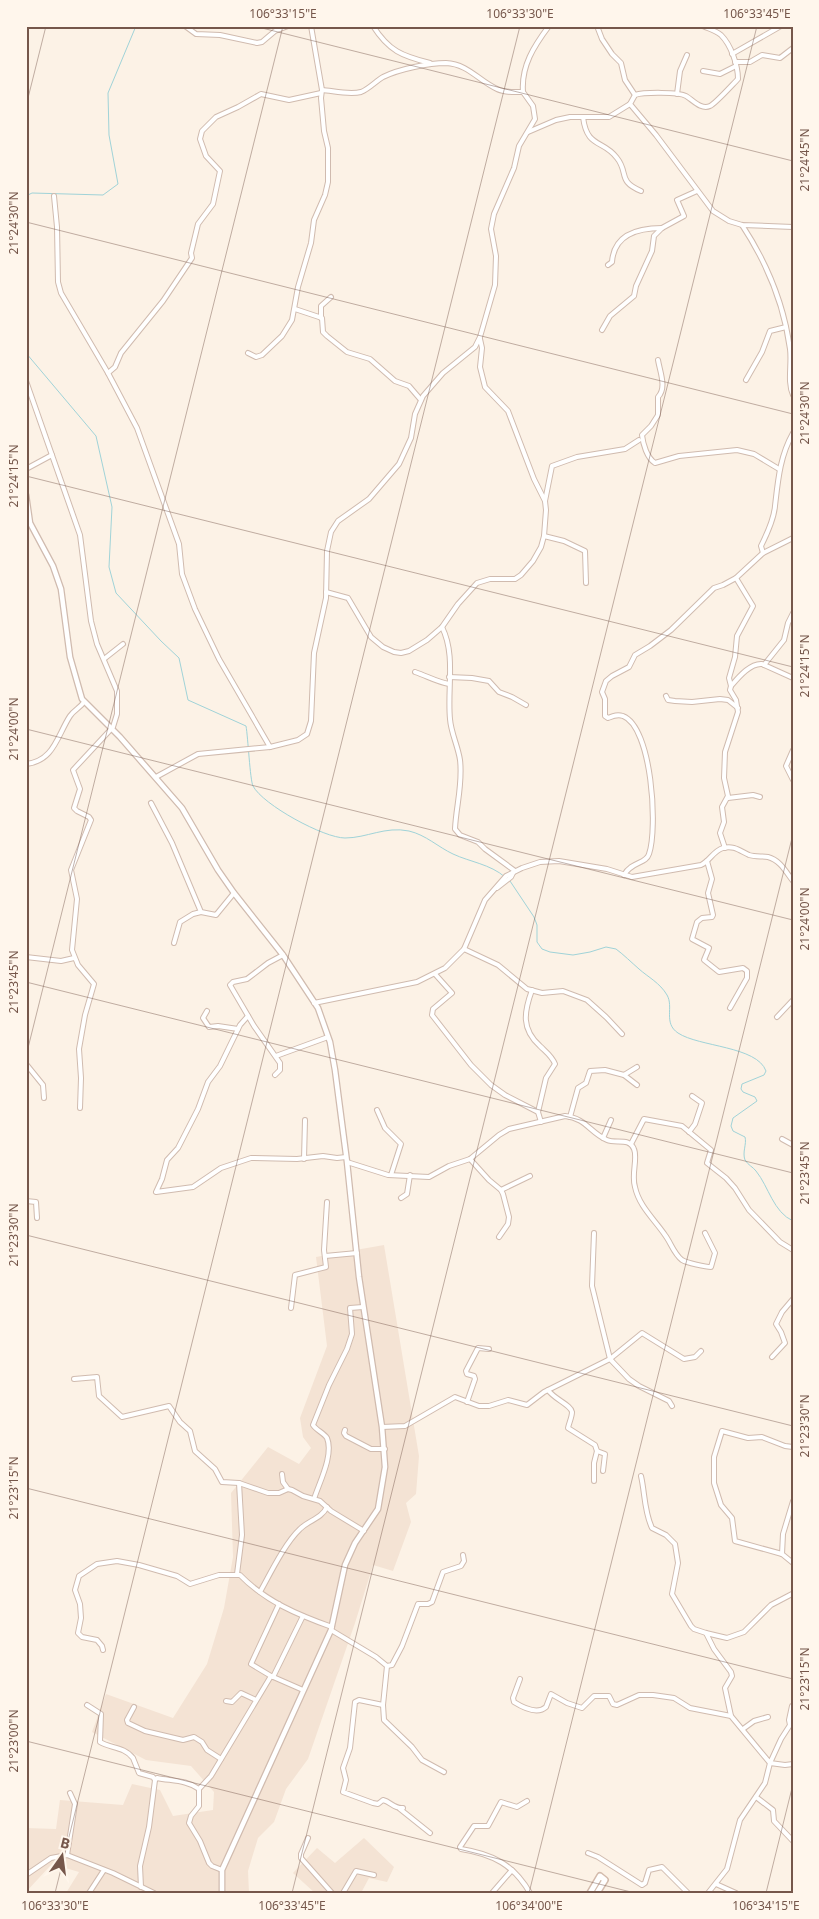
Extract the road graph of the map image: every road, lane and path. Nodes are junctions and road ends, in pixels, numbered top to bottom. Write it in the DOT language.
graph roads {
  1 [pos="185,26"];
  2 [pos="288,26"];
  3 [pos="311,26"];
  4 [pos="373,26"];
  5 [pos="549,26"];
  6 [pos="597,26"];
  7 [pos="703,26"];
  8 [pos="781,26"];
  9 [pos="793,48"];
  10 [pos="732,54"];
  11 [pos="687,55"];
  12 [pos="432,64"];
  13 [pos="736,64"];
  14 [pos="704,71"];
  15 [pos="322,92"];
  16 [pos="523,92"];
  17 [pos="677,94"];
  18 [pos="635,95"];
  19 [pos="630,104"];
  20 [pos="583,117"];
  21 [pos="528,132"];
  22 [pos="642,191"];
  23 [pos="697,191"];
  24 [pos="54,196"];
  25 [pos="742,225"];
  26 [pos="793,227"];
  27 [pos="662,228"];
  28 [pos="608,265"];
  29 [pos="331,297"];
  30 [pos="295,309"];
  31 [pos="321,318"];
  32 [pos="786,327"];
  33 [pos="602,330"];
  34 [pos="480,337"];
  35 [pos="248,353"];
  36 [pos="658,360"];
  37 [pos="108,373"];
  38 [pos="746,380"];
  39 [pos="26,381"];
  40 [pos="793,395"];
  41 [pos="421,400"];
  42 [pos="793,433"];
  43 [pos="639,440"];
  44 [pos="52,455"];
  45 [pos="26,469"];
  46 [pos="779,469"];
  47 [pos="26,495"];
  48 [pos="545,501"];
  49 [pos="544,536"];
  50 [pos="793,538"];
  51 [pos="763,553"];
  52 [pos="736,578"];
  53 [pos="586,583"];
  54 [pos="326,592"];
  55 [pos="793,613"];
  56 [pos="442,627"];
  57 [pos="123,644"];
  58 [pos="104,659"];
  59 [pos="764,665"];
  60 [pos="415,672"];
  61 [pos="449,677"];
  62 [pos="793,678"];
  63 [pos="449,684"];
  64 [pos="731,686"];
  65 [pos="666,696"];
  66 [pos="84,702"];
  67 [pos="526,705"];
  68 [pos="738,708"];
  69 [pos="112,729"];
  70 [pos="270,747"];
  71 [pos="793,750"];
  72 [pos="26,764"];
  73 [pos="156,777"];
  74 [pos="793,780"];
  75 [pos="760,797"];
  76 [pos="728,798"];
  77 [pos="151,803"];
  78 [pos="725,848"];
  79 [pos="708,861"];
  80 [pos="514,872"];
  81 [pos="624,875"];
  82 [pos="793,881"];
  83 [pos="234,893"];
  84 [pos="201,912"];
  85 [pos="174,943"];
  86 [pos="464,950"];
  87 [pos="283,956"];
  88 [pos="26,957"];
  89 [pos="74,958"];
  90 [pos="435,974"];
  91 [pos="532,990"];
  92 [pos="793,1000"];
  93 [pos="314,1003"];
  94 [pos="730,1008"];
  95 [pos="207,1011"];
  96 [pos="248,1016"];
  97 [pos="778,1017"];
  98 [pos="238,1029"];
  99 [pos="622,1034"];
  100 [pos="328,1037"];
  101 [pos="276,1056"];
  102 [pos="26,1064"];
  103 [pos="637,1067"];
  104 [pos="276,1075"];
  105 [pos="624,1076"];
  106 [pos="637,1085"];
  107 [pos="692,1096"];
  108 [pos="44,1098"];
  109 [pos="80,1108"];
  110 [pos="377,1110"];
  111 [pos="538,1112"];
  112 [pos="570,1117"];
  113 [pos="305,1120"];
  114 [pos="611,1120"];
  115 [pos="541,1122"];
  116 [pos="689,1132"];
  117 [pos="603,1138"];
  118 [pos="782,1139"];
  119 [pos="631,1144"];
  120 [pos="793,1145"];
  121 [pos="304,1158"];
  122 [pos="470,1159"];
  123 [pos="346,1160"];
  124 [pos="391,1175"];
  125 [pos="410,1175"];
  126 [pos="530,1176"];
  127 [pos="501,1190"];
  128 [pos="401,1198"];
  129 [pos="26,1201"];
  130 [pos="327,1202"];
  131 [pos="37,1218"];
  132 [pos="705,1232"];
  133 [pos="594,1233"];
  134 [pos="499,1237"];
  135 [pos="793,1250"];
  136 [pos="357,1253"];
  137 [pos="325,1256"];
  138 [pos="793,1299"];
  139 [pos="363,1307"];
  140 [pos="292,1308"];
  141 [pos="489,1349"];
  142 [pos="701,1351"];
  143 [pos="772,1357"];
  144 [pos="610,1359"];
  145 [pos="74,1379"];
  146 [pos="548,1390"];
  147 [pos="467,1402"];
  148 [pos="672,1406"];
  149 [pos="382,1427"];
  150 [pos="345,1430"];
  151 [pos="793,1447"];
  152 [pos="385,1449"];
  153 [pos="597,1451"];
  154 [pos="603,1471"];
  155 [pos="282,1474"];
  156 [pos="642,1476"];
  157 [pos="594,1481"];
  158 [pos="239,1483"];
  159 [pos="288,1489"];
  160 [pos="314,1499"];
  161 [pos="793,1501"];
  162 [pos="327,1507"];
  163 [pos="364,1531"];
  164 [pos="782,1554"];
  165 [pos="463,1555"];
  166 [pos="793,1563"];
  167 [pos="237,1574"];
  168 [pos="260,1592"];
  169 [pos="792,1593"];
  170 [pos="279,1604"];
  171 [pos="302,1616"];
  172 [pos="331,1629"];
  173 [pos="706,1633"];
  174 [pos="103,1650"];
  175 [pos="387,1666"];
  176 [pos="272,1677"];
  177 [pos="520,1679"];
  178 [pos="303,1690"];
  179 [pos="256,1700"];
  180 [pos="226,1702"];
  181 [pos="86,1705"];
  182 [pos="383,1705"];
  183 [pos="134,1706"];
  184 [pos="792,1706"];
  185 [pos="732,1716"];
  186 [pos="768,1717"];
  187 [pos="743,1729"];
  188 [pos="221,1759"];
  189 [pos="770,1764"];
  190 [pos="793,1764"];
  191 [pos="444,1772"];
  192 [pos="154,1780"];
  193 [pos="199,1790"];
  194 [pos="70,1793"];
  195 [pos="756,1797"];
  196 [pos="527,1801"];
  197 [pos="430,1833"];
  198 [pos="308,1838"];
  199 [pos="793,1841"];
  200 [pos="588,1853"];
  201 [pos="67,1855"];
  202 [pos="104,1870"];
  203 [pos="222,1870"];
  204 [pos="512,1870"];
  205 [pos="26,1875"];
  206 [pos="374,1875"];
  207 [pos="716,1884"];
  208 [pos="141,1887"];
  209 [pos="89,1893"];
  210 [pos="154,1893"];
  211 [pos="222,1893"];
  212 [pos="332,1893"];
  213 [pos="343,1893"];
  214 [pos="492,1893"];
  215 [pos="530,1893"];
  216 [pos="590,1893"];
  217 [pos="597,1893"];
  218 [pos="688,1893"];
  219 [pos="708,1893"];
  220 [pos="736,1893"];
  1 -- 2 [label="street"];
  3 -- 15 [label="street"];
  4 -- 12 [label="street"];
  5 -- 16 [label="street"];
  6 -- 18 [label="street"];
  7 -- 10 [label="street"];
  8 -- 10 [label="street"];
  9 -- 13 [label="street"];
  10 -- 13 [label="street"];
  11 -- 17 [label="street"];
  12 -- 15 [label="street"];
  12 -- 16 [label="street"];
  13 -- 14 [label="street"];
  13 -- 17 [label="street"];
  15 -- 30 [label="street"];
  15 -- 37 [label="street"];
  16 -- 21 [label="street"];
  17 -- 18 [label="street"];
  18 -- 19 [label="street"];
  19 -- 20 [label="street"];
  19 -- 23 [label="street"];
  20 -- 21 [label="street"];
  20 -- 22 [label="street"];
  21 -- 34 [label="street"];
  23 -- 25 [label="street"];
  23 -- 27 [label="street"];
  24 -- 37 [label="street"];
  25 -- 26 [label="street"];
  25 -- 32 [label="street"];
  27 -- 28 [label="street"];
  27 -- 33 [label="street"];
  29 -- 31 [label="street"];
  30 -- 31 [label="street"];
  30 -- 35 [label="street"];
  31 -- 41 [label="street"];
  32 -- 38 [label="street"];
  32 -- 40 [label="street"];
  34 -- 41 [label="street"];
  34 -- 48 [label="street"];
  36 -- 46 [label="street"];
  37 -- 70 [label="street"];
  39 -- 44 [label="street"];
  41 -- 54 [label="street"];
  42 -- 46 [label="street"];
  43 -- 48 [label="street"];
  44 -- 45 [label="street"];
  44 -- 58 [label="street"];
  46 -- 51 [label="street"];
  47 -- 66 [label="street"];
  48 -- 49 [label="street"];
  49 -- 53 [label="street"];
  49 -- 56 [label="street"];
  50 -- 51 [label="street"];
  51 -- 52 [label="street"];
  52 -- 64 [label="street"];
  52 -- 81 [label="street"];
  54 -- 56 [label="street"];
  54 -- 70 [label="street"];
  55 -- 59 [label="street"];
  56 -- 61 [label="street"];
  57 -- 58 [label="street"];
  58 -- 69 [label="street"];
  59 -- 62 [label="street"];
  59 -- 64 [label="street"];
  60 -- 63 [label="street"];
  61 -- 63 [label="street"];
  61 -- 67 [label="street"];
  63 -- 80 [label="street"];
  64 -- 68 [label="street"];
  65 -- 68 [label="street"];
  66 -- 69 [label="street"];
  66 -- 72 [label="street"];
  68 -- 76 [label="street"];
  69 -- 73 [label="street"];
  69 -- 89 [label="street"];
  70 -- 73 [label="street"];
  71 -- 74 [label="street"];
  73 -- 83 [label="street"];
  75 -- 76 [label="street"];
  76 -- 78 [label="street"];
  77 -- 84 [label="street"];
  78 -- 79 [label="street"];
  78 -- 82 [label="street"];
  79 -- 81 [label="street"];
  79 -- 94 [label="street"];
  80 -- 81 [label="street"];
  80 -- 86 [label="street"];
  83 -- 84 [label="street"];
  83 -- 87 [label="street"];
  84 -- 85 [label="street"];
  86 -- 90 [label="street"];
  86 -- 91 [label="street"];
  87 -- 93 [label="street"];
  87 -- 96 [label="street"];
  88 -- 89 [label="street"];
  89 -- 109 [label="street"];
  90 -- 93 [label="street"];
  90 -- 111 [label="street"];
  91 -- 99 [label="street"];
  91 -- 111 [label="street"];
  92 -- 97 [label="street"];
  93 -- 100 [label="street"];
  95 -- 98 [label="street"];
  96 -- 98 [label="street"];
  96 -- 101 [label="street"];
  98 -- 121 [label="street"];
  100 -- 101 [label="street"];
  100 -- 123 [label="street"];
  101 -- 104 [label="street"];
  102 -- 108 [label="street"];
  103 -- 105 [label="street"];
  105 -- 106 [label="street"];
  105 -- 112 [label="street"];
  107 -- 116 [label="street"];
  110 -- 124 [label="street"];
  111 -- 115 [label="street"];
  112 -- 115 [label="street"];
  112 -- 117 [label="street"];
  113 -- 121 [label="street"];
  114 -- 117 [label="street"];
  115 -- 122 [label="street"];
  116 -- 119 [label="street"];
  116 -- 135 [label="street"];
  117 -- 119 [label="street"];
  118 -- 120 [label="street"];
  119 -- 132 [label="street"];
  121 -- 123 [label="street"];
  122 -- 125 [label="street"];
  122 -- 127 [label="street"];
  123 -- 124 [label="street"];
  123 -- 136 [label="street"];
  124 -- 125 [label="street"];
  125 -- 128 [label="street"];
  126 -- 127 [label="street"];
  127 -- 134 [label="street"];
  129 -- 131 [label="street"];
  130 -- 137 [label="street"];
  133 -- 144 [label="street"];
  136 -- 137 [label="street"];
  136 -- 139 [label="street"];
  137 -- 140 [label="street"];
  138 -- 143 [label="street"];
  139 -- 149 [label="street"];
  139 -- 160 [label="street"];
  141 -- 147 [label="street"];
  142 -- 144 [label="street"];
  144 -- 146 [label="street"];
  144 -- 148 [label="street"];
  145 -- 158 [label="street"];
  146 -- 147 [label="street"];
  146 -- 153 [label="street"];
  147 -- 149 [label="street"];
  149 -- 152 [label="street"];
  150 -- 152 [label="street"];
  151 -- 164 [label="street"];
  152 -- 163 [label="street"];
  153 -- 154 [label="street"];
  153 -- 157 [label="street"];
  155 -- 159 [label="street"];
  156 -- 173 [label="street"];
  158 -- 159 [label="street"];
  158 -- 167 [label="street"];
  159 -- 160 [label="street"];
  160 -- 162 [label="street"];
  161 -- 164 [label="street"];
  162 -- 163 [label="street"];
  162 -- 168 [label="street"];
  163 -- 172 [label="street"];
  164 -- 166 [label="street"];
  165 -- 175 [label="street"];
  167 -- 168 [label="street"];
  167 -- 174 [label="street"];
  168 -- 170 [label="street"];
  169 -- 173 [label="street"];
  170 -- 171 [label="street"];
  170 -- 176 [label="street"];
  171 -- 172 [label="street"];
  171 -- 176 [label="street"];
  172 -- 175 [label="street"];
  172 -- 178 [label="street"];
  173 -- 185 [label="street"];
  175 -- 182 [label="street"];
  176 -- 178 [label="street"];
  176 -- 179 [label="street"];
  177 -- 185 [label="street"];
  178 -- 203 [label="street"];
  179 -- 180 [label="street"];
  179 -- 188 [label="street"];
  181 -- 192 [label="street"];
  182 -- 191 [label="street"];
  182 -- 197 [label="street"];
  183 -- 188 [label="street"];
  184 -- 189 [label="street"];
  185 -- 187 [label="street"];
  186 -- 187 [label="street"];
  187 -- 189 [label="street"];
  188 -- 193 [label="street"];
  189 -- 190 [label="street"];
  189 -- 195 [label="street"];
  192 -- 193 [label="street"];
  192 -- 208 [label="street"];
  193 -- 203 [label="street"];
  194 -- 201 [label="street"];
  195 -- 199 [label="street"];
  195 -- 207 [label="street"];
  196 -- 204 [label="street"];
  198 -- 212 [label="street"];
  200 -- 218 [label="street"];
  201 -- 202 [label="street"];
  201 -- 205 [label="street"];
  202 -- 208 [label="street"];
  202 -- 209 [label="street"];
  203 -- 211 [label="street"];
  204 -- 214 [label="street"];
  204 -- 215 [label="street"];
  206 -- 213 [label="street"];
  207 -- 219 [label="street"];
  207 -- 220 [label="street"];
  208 -- 210 [label="street"];
  216 -- 217 [label="main road"];
}
